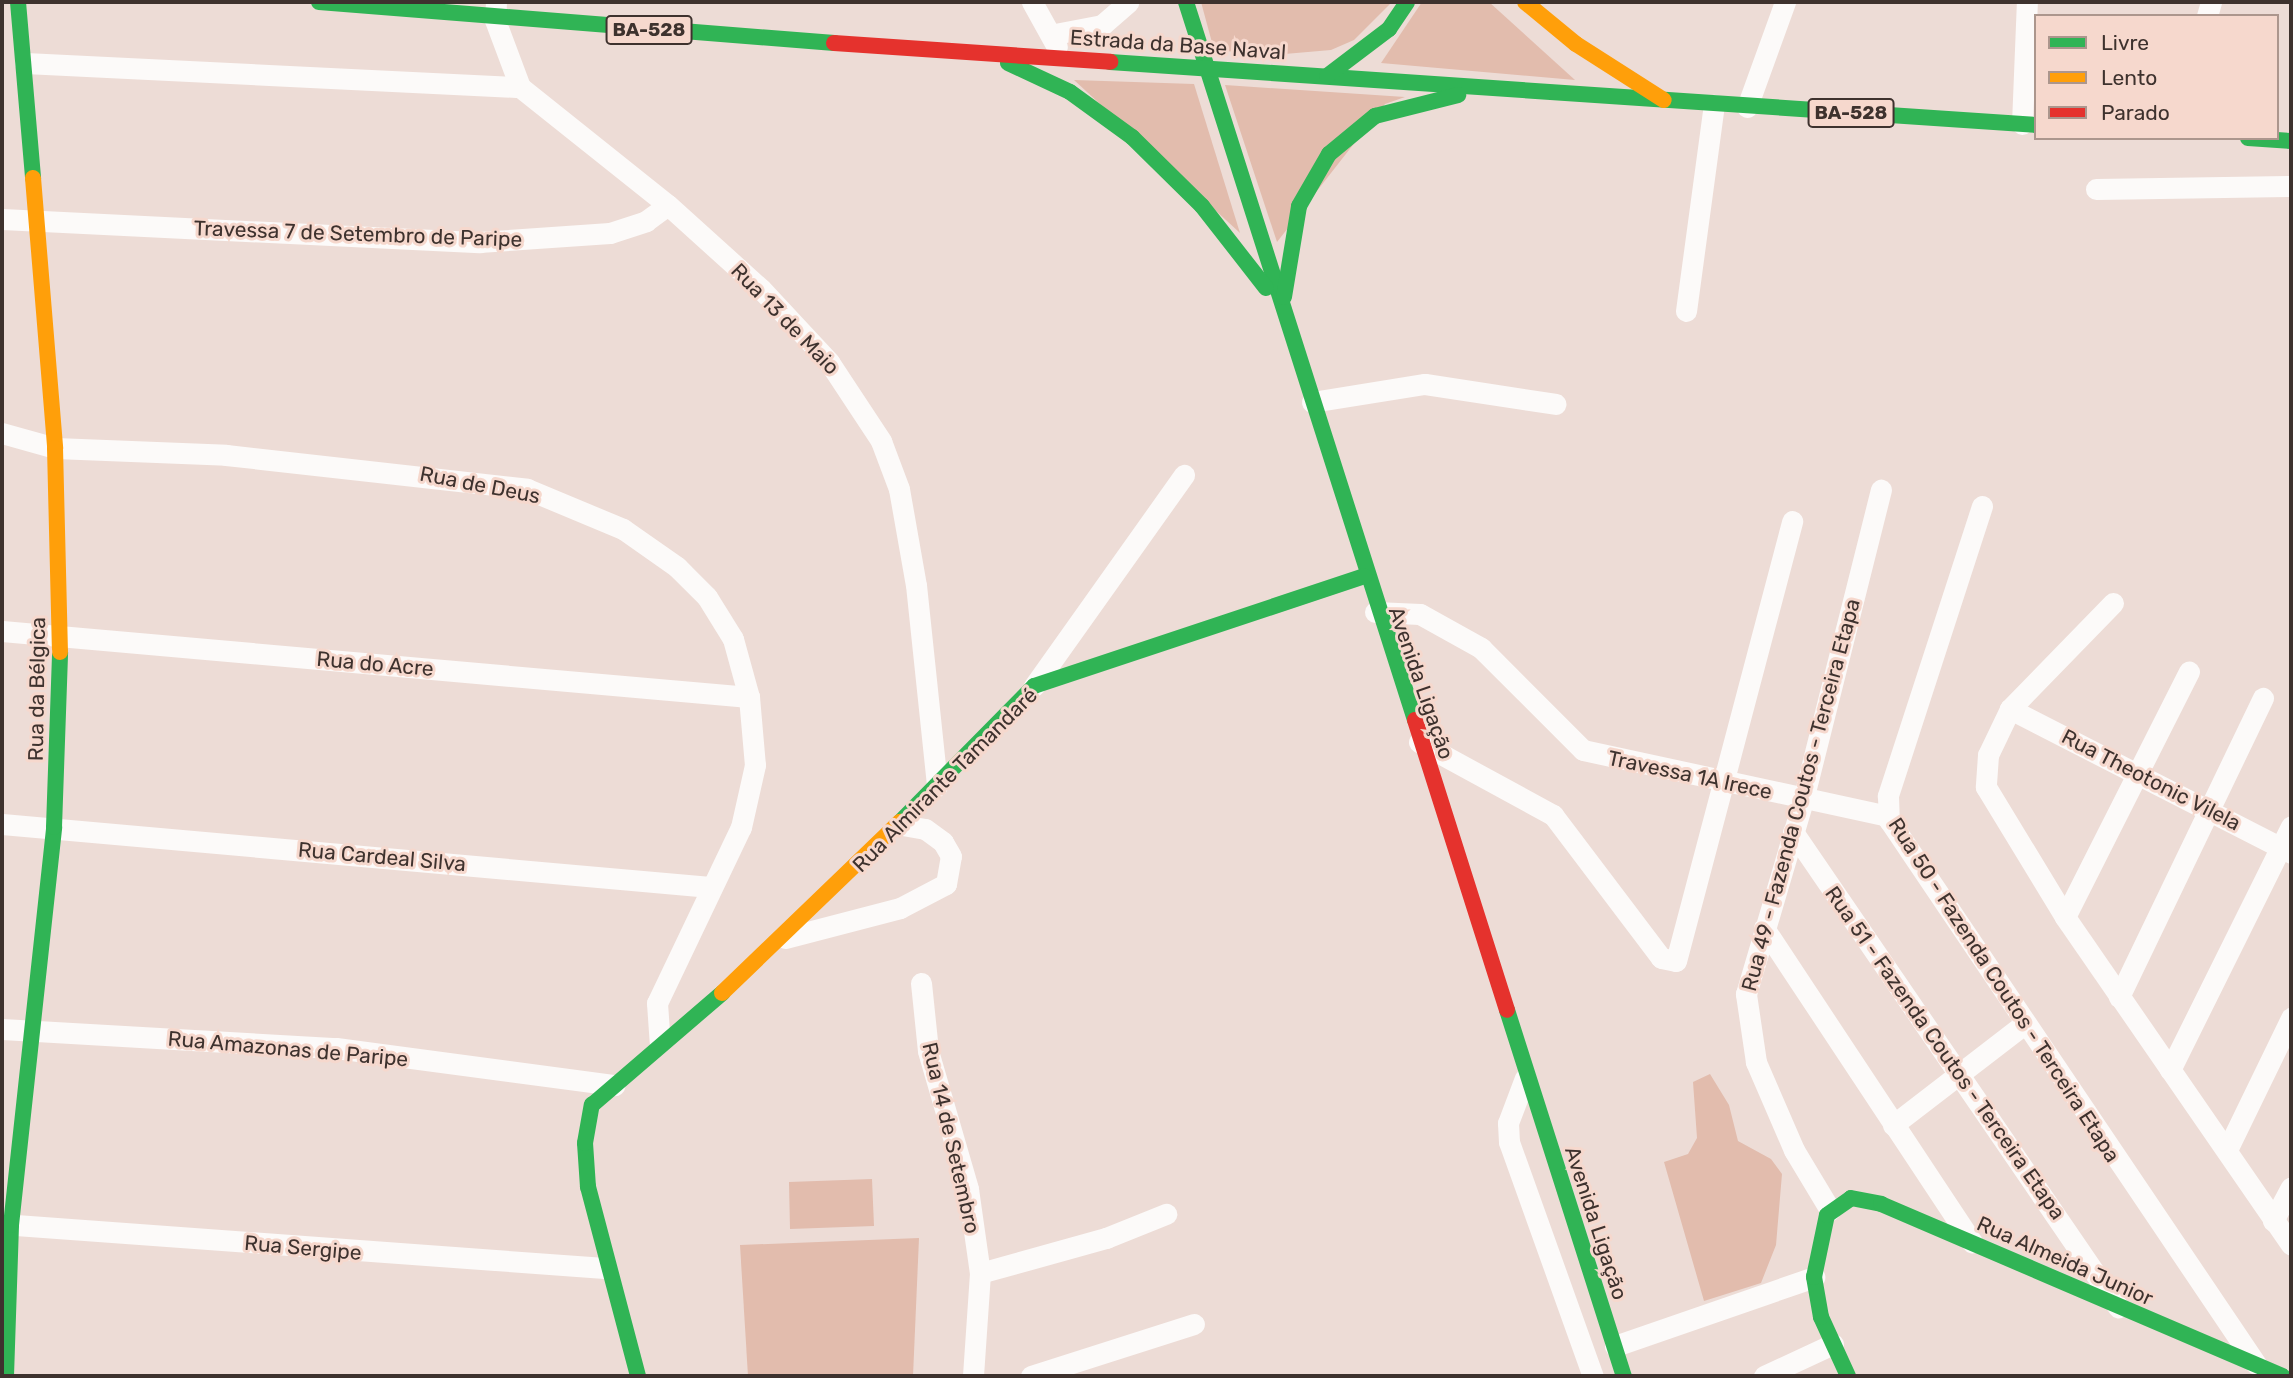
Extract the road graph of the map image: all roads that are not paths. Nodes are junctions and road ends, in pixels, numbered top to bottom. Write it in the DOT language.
graph roads {
  1 [pos="18,2"];
  2 [pos="319,2"];
  3 [pos="1032,2"];
  4 [pos="1128,2"];
  5 [pos="1186,2"];
  6 [pos="1407,2"];
  7 [pos="1525,2"];
  8 [pos="1785,2"];
  9 [pos="2027,2"];
  10 [pos="395,6"];
  11 [pos="496,11"];
  12 [pos="1055,34"];
  13 [pos="980,52"];
  14 [pos="1067,60"];
  15 [pos="25,63"];
  16 [pos="1327,76"];
  17 [pos="520,87"];
  18 [pos="1496,90"];
  19 [pos="1070,92"];
  20 [pos="1665,101"];
  21 [pos="1714,104"];
  22 [pos="1747,107"];
  23 [pos="2029,124"];
  24 [pos="2257,140"];
  25 [pos="2288,147"];
  26 [pos="2291,186"];
  27 [pos="2096,189"];
  28 [pos="668,205"];
  29 [pos="2,219"];
  30 [pos="40,223"];
  31 [pos="1686,311"];
  32 [pos="1284,316"];
  33 [pos="1312,402"];
  34 [pos="1555,404"];
  35 [pos="2,433"];
  36 [pos="55,448"];
  37 [pos="1184,475"];
  38 [pos="1881,490"];
  39 [pos="1982,506"];
  40 [pos="1792,521"];
  41 [pos="1364,576"];
  42 [pos="2113,603"];
  43 [pos="1375,612"];
  44 [pos="2,631"];
  45 [pos="60,638"];
  46 [pos="2189,672"];
  47 [pos="1034,686"];
  48 [pos="749,697"];
  49 [pos="2263,698"];
  50 [pos="2010,709"];
  51 [pos="1419,742"];
  52 [pos="2135,768"];
  53 [pos="1723,780"];
  54 [pos="937,786"];
  55 [pos="1803,800"];
  56 [pos="2208,809"];
  57 [pos="1888,816"];
  58 [pos="2,824"];
  59 [pos="901,825"];
  60 [pos="2291,826"];
  61 [pos="54,827"];
  62 [pos="1793,832"];
  63 [pos="2286,850"];
  64 [pos="710,887"];
  65 [pos="2065,917"];
  66 [pos="1763,928"];
  67 [pos="785,937"];
  68 [pos="921,983"];
  69 [pos="2119,997"];
  70 [pos="2291,1018"];
  71 [pos="2024,1024"];
  72 [pos="2,1029"];
  73 [pos="27,1031"];
  74 [pos="660,1042"];
  75 [pos="2170,1070"];
  76 [pos="1955,1074"];
  77 [pos="1525,1078"];
  78 [pos="615,1085"];
  79 [pos="1893,1125"];
  80 [pos="2227,1150"];
  81 [pos="2291,1186"];
  82 [pos="1830,1210"];
  83 [pos="1166,1214"];
  84 [pos="2273,1220"];
  85 [pos="6,1224"];
  86 [pos="1972,1242"];
  87 [pos="2291,1245"];
  88 [pos="604,1268"];
  89 [pos="980,1273"];
  90 [pos="1814,1277"];
  91 [pos="2119,1308"];
  92 [pos="1194,1324"];
  93 [pos="1833,1344"];
  94 [pos="1615,1346"];
  95 [pos="2256,1364"];
  96 [pos="6,1376"];
  97 [pos="638,1376"];
  98 [pos="972,1376"];
  99 [pos="1031,1376"];
  100 [pos="1593,1376"];
  101 [pos="1624,1376"];
  102 [pos="1764,1376"];
  103 [pos="1848,1376"];
  104 [pos="2283,1376"];
  1 -- 15 [label="main road, Rua da Bélgica"];
  2 -- 10 [label="main road, Estrada da Base Naval / BA-528"];
  3 -- 12 [label="street"];
  4 -- 12 [label="street"];
  5 -- 32 [label="main road, Avenida Ligação"];
  6 -- 16 [label="main road"];
  7 -- 20 [label="main road"];
  8 -- 22 [label="street"];
  9 -- 23 [label="street"];
  10 -- 11 [label="main road, Estrada da Base Naval / BA-528"];
  11 -- 13 [label="main road, Estrada da Base Naval / BA-528"];
  11 -- 17 [label="street"];
  12 -- 14 [label="street"];
  13 -- 14 [label="main road, Estrada da Base Naval / BA-528"];
  13 -- 19 [label="main road"];
  14 -- 16 [label="main road, Estrada da Base Naval / BA-528"];
  14 -- 19 [label="main road"];
  15 -- 17 [label="street"];
  15 -- 30 [label="main road, Rua da Bélgica"];
  16 -- 18 [label="main road, Estrada da Base Naval / BA-528"];
  17 -- 28 [label="street, Rua 13 de Maio"];
  18 -- 20 [label="main road, Estrada da Base Naval / BA-528"];
  18 -- 32 [label="main road"];
  19 -- 32 [label="main road"];
  20 -- 21 [label="main road, Estrada da Base Naval / BA-528"];
  21 -- 22 [label="main road, Estrada da Base Naval / BA-528"];
  21 -- 31 [label="street"];
  22 -- 23 [label="main road, Estrada da Base Naval / BA-528"];
  24 -- 25 [label="main road"];
  26 -- 27 [label="street"];
  28 -- 30 [label="street, Travessa 7 de Setembro de Paripe"];
  28 -- 54 [label="street, Rua 13 de Maio"];
  29 -- 30 [label="street, Travessa 7 de Setembro de Paripe"];
  30 -- 36 [label="main road, Rua da Bélgica"];
  32 -- 33 [label="main road, Avenida Ligação"];
  33 -- 34 [label="street"];
  33 -- 41 [label="main road, Avenida Ligação"];
  35 -- 36 [label="street, Rua de Deus"];
  36 -- 45 [label="main road, Rua da Bélgica"];
  36 -- 48 [label="street, Rua de Deus"];
  37 -- 47 [label="street"];
  38 -- 55 [label="street, Rua 49 - Fazenda Coutos - Terceira Etapa"];
  39 -- 57 [label="street, Rua 50 - Fazenda Coutos - Terceira Etapa"];
  40 -- 53 [label="street"];
  41 -- 43 [label="main road, Avenida Ligação"];
  41 -- 47 [label="main road, Rua Almirante Tamandaré"];
  42 -- 50 [label="street"];
  43 -- 51 [label="main road, Avenida Ligação"];
  43 -- 53 [label="street, Travessa 1A Irece"];
  44 -- 45 [label="street, Rua do Acre"];
  45 -- 48 [label="street, Rua do Acre"];
  45 -- 61 [label="main road, Rua da Bélgica"];
  46 -- 52 [label="street"];
  47 -- 54 [label="main road, Rua Almirante Tamandaré"];
  48 -- 64 [label="street, Rua de Deus"];
  49 -- 56 [label="street"];
  50 -- 52 [label="street, Rua Theotonic Vilela"];
  50 -- 65 [label="street"];
  51 -- 53 [label="street"];
  51 -- 77 [label="main road, Avenida Ligação"];
  52 -- 56 [label="street, Rua Theotonic Vilela"];
  52 -- 65 [label="street"];
  53 -- 55 [label="street, Travessa 1A Irece"];
  54 -- 59 [label="main road, Rua Almirante Tamandaré"];
  55 -- 57 [label="street, Travessa 1A Irece"];
  55 -- 62 [label="street, Rua 49 - Fazenda Coutos - Terceira Etapa"];
  56 -- 63 [label="street, Rua Theotonic Vilela"];
  56 -- 69 [label="street"];
  57 -- 71 [label="street, Rua 50 - Fazenda Coutos - Terceira Etapa"];
  58 -- 61 [label="street, Rua Cardeal Silva"];
  59 -- 67 [label="main road, Rua Almirante Tamandaré"];
  59 -- 67 [label="street, Rua Almirante Tamandaré"];
  60 -- 63 [label="street"];
  61 -- 64 [label="street, Rua Cardeal Silva"];
  61 -- 73 [label="main road, Rua da Bélgica"];
  62 -- 66 [label="street, Rua 49 - Fazenda Coutos - Terceira Etapa"];
  62 -- 76 [label="street, Rua 51 - Fazenda Coutos - Terceira Etapa"];
  63 -- 75 [label="street"];
  64 -- 74 [label="street, Rua de Deus"];
  65 -- 69 [label="street"];
  66 -- 79 [label="street"];
  66 -- 82 [label="street, Rua 49 - Fazenda Coutos - Terceira Etapa"];
  67 -- 74 [label="main road, Rua Almirante Tamandaré"];
  68 -- 89 [label="street, Rua 14 de Setembro"];
  69 -- 75 [label="street"];
  70 -- 80 [label="street"];
  71 -- 76 [label="street"];
  71 -- 95 [label="street, Rua 50 - Fazenda Coutos - Terceira Etapa"];
  72 -- 73 [label="street, Rua Amazonas de Paripe"];
  73 -- 78 [label="street, Rua Amazonas de Paripe"];
  73 -- 85 [label="main road, Rua da Bélgica"];
  74 -- 78 [label="main road, Rua Almirante Tamandaré"];
  75 -- 80 [label="street"];
  76 -- 79 [label="street"];
  76 -- 91 [label="street, Rua 51 - Fazenda Coutos - Terceira Etapa"];
  77 -- 94 [label="main road, Avenida Ligação"];
  77 -- 100 [label="street"];
  78 -- 88 [label="main road, Rua Almirante Tamandaré"];
  79 -- 86 [label="street"];
  80 -- 84 [label="street"];
  81 -- 84 [label="street"];
  82 -- 86 [label="main road, Rua Almeida Junior"];
  82 -- 90 [label="main road"];
  83 -- 89 [label="street"];
  84 -- 87 [label="street"];
  85 -- 88 [label="street, Rua Sergipe"];
  85 -- 96 [label="main road, Rua da Bélgica"];
  86 -- 91 [label="main road, Rua Almeida Junior"];
  88 -- 97 [label="main road, Rua Almirante Tamandaré"];
  89 -- 98 [label="street, Rua 14 de Setembro"];
  90 -- 93 [label="main road"];
  90 -- 94 [label="street"];
  91 -- 95 [label="main road, Rua Almeida Junior"];
  92 -- 99 [label="street"];
  93 -- 102 [label="street"];
  93 -- 103 [label="main road"];
  94 -- 101 [label="main road, Avenida Ligação"];
  95 -- 104 [label="main road, Rua Almeida Junior"];
}
